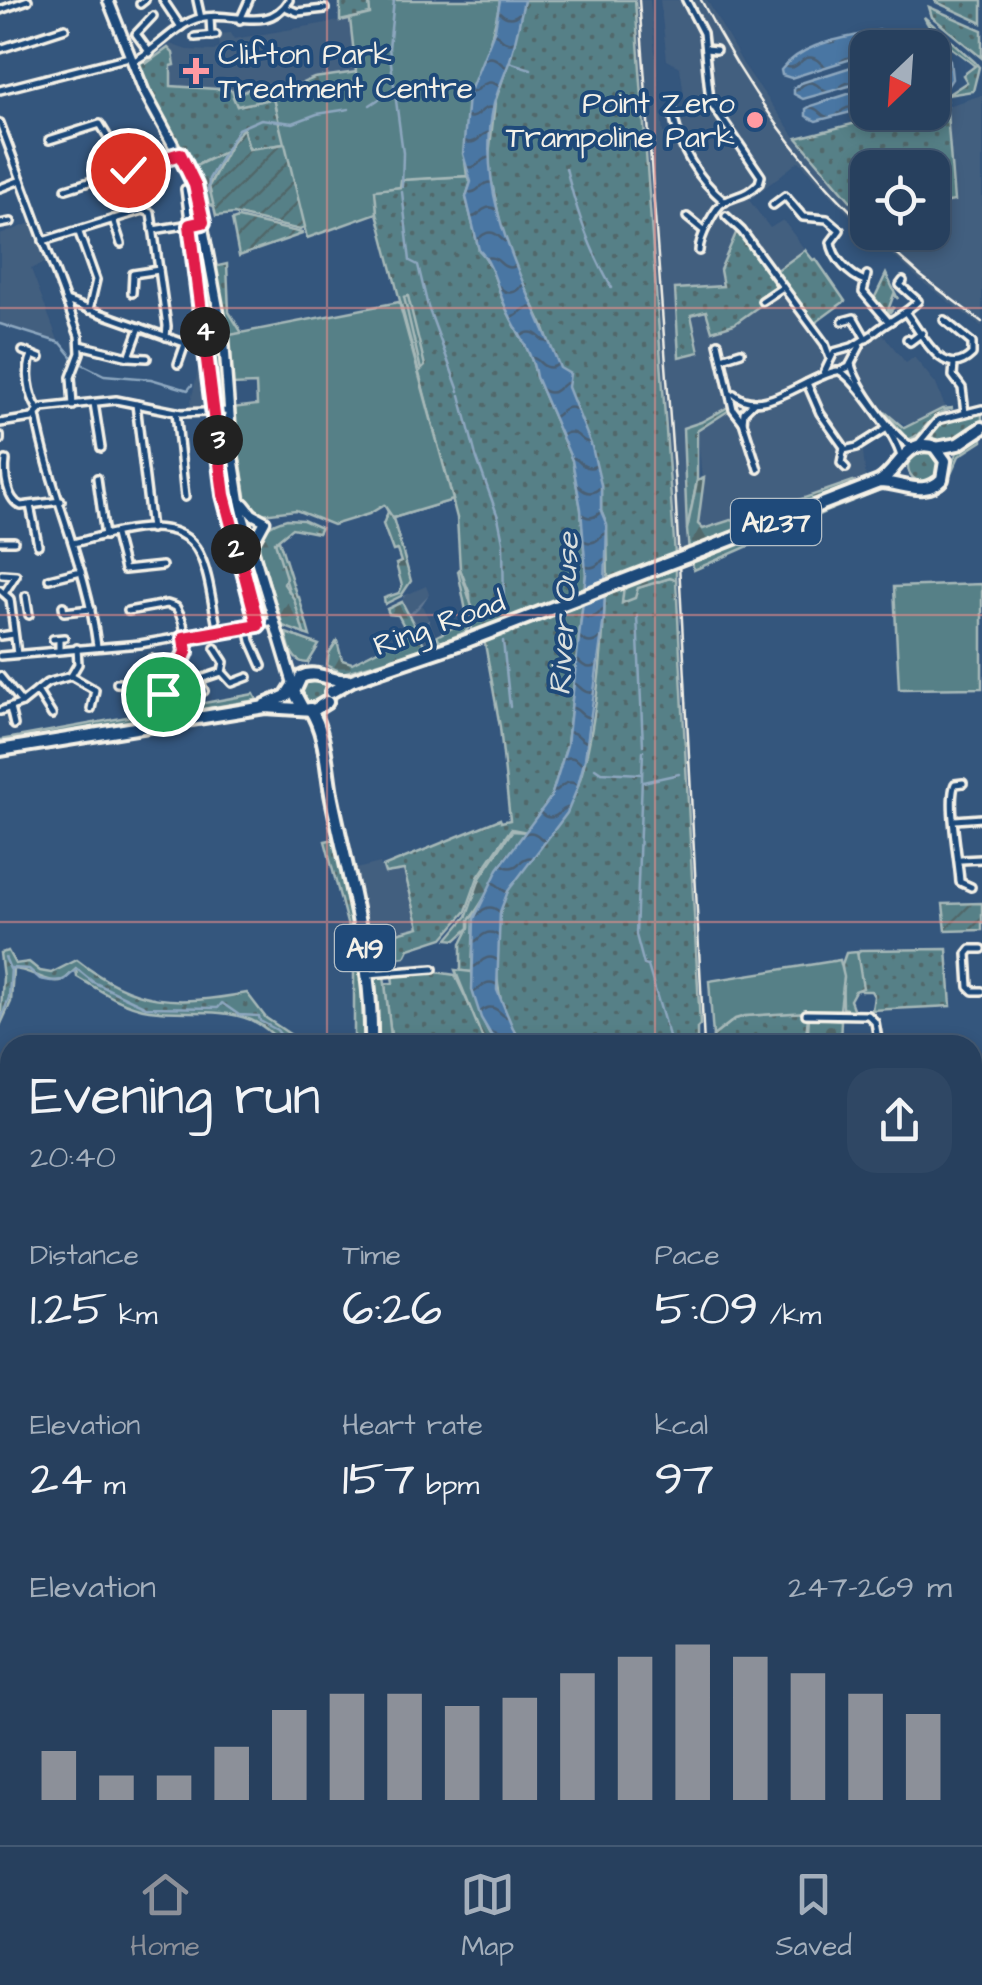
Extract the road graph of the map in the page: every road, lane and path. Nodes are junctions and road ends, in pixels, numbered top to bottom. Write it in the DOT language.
graph roads {
  1 [pos="28,0"];
  2 [pos="108,0"];
  3 [pos="163,0"];
  4 [pos="197,0"];
  5 [pos="249,0"];
  6 [pos="686,0"];
  7 [pos="286,3"];
  8 [pos="325,9"];
  9 [pos="0,10"];
  10 [pos="153,16"];
  11 [pos="210,17"];
  12 [pos="201,18"];
  13 [pos="240,20"];
  14 [pos="181,27"];
  15 [pos="65,28"];
  16 [pos="195,37"];
  17 [pos="705,49"];
  18 [pos="0,50"];
  19 [pos="716,50"];
  20 [pos="150,53"];
  21 [pos="130,60"];
  22 [pos="0,90"];
  23 [pos="673,111"];
  24 [pos="0,123"];
  25 [pos="49,140"];
  26 [pos="9,150"];
  27 [pos="0,152"];
  28 [pos="180,154"];
  29 [pos="128,170"];
  30 [pos="21,180"];
  31 [pos="0,188"];
  32 [pos="185,189"];
  33 [pos="66,190"];
  34 [pos="772,205"];
  35 [pos="727,208"];
  36 [pos="686,217"];
  37 [pos="114,219"];
  38 [pos="203,222"];
  39 [pos="190,225"];
  40 [pos="78,230"];
  41 [pos="154,230"];
  42 [pos="703,230"];
  43 [pos="43,242"];
  44 [pos="121,244"];
  45 [pos="699,251"];
  46 [pos="159,270"];
  47 [pos="904,282"];
  48 [pos="783,286"];
  49 [pos="134,292"];
  50 [pos="66,301"];
  51 [pos="762,301"];
  52 [pos="86,308"];
  53 [pos="70,313"];
  54 [pos="906,313"];
  55 [pos="888,320"];
  56 [pos="843,321"];
  57 [pos="944,322"];
  58 [pos="140,327"];
  59 [pos="922,333"];
  60 [pos="166,337"];
  61 [pos="868,337"];
  62 [pos="907,339"];
  63 [pos="185,344"];
  64 [pos="718,344"];
  65 [pos="825,344"];
  66 [pos="80,346"];
  67 [pos="23,350"];
  68 [pos="204,350"];
  69 [pos="840,350"];
  70 [pos="741,352"];
  71 [pos="32,354"];
  72 [pos="972,354"];
  73 [pos="129,357"];
  74 [pos="40,358"];
  75 [pos="147,358"];
  76 [pos="722,358"];
  77 [pos="980,358"];
  78 [pos="830,359"];
  79 [pos="851,363"];
  80 [pos="954,363"];
  81 [pos="178,364"];
  82 [pos="838,371"];
  83 [pos="824,373"];
  84 [pos="807,383"];
  85 [pos="94,403"];
  86 [pos="136,404"];
  87 [pos="73,406"];
  88 [pos="741,406"];
  89 [pos="982,408"];
  90 [pos="229,411"];
  91 [pos="37,412"];
  92 [pos="176,412"];
  93 [pos="215,412"];
  94 [pos="965,413"];
  95 [pos="0,423"];
  96 [pos="982,428"];
  97 [pos="887,430"];
  98 [pos="929,430"];
  99 [pos="958,444"];
  100 [pos="915,446"];
  101 [pos="933,446"];
  102 [pos="101,448"];
  103 [pos="844,450"];
  104 [pos="6,460"];
  105 [pos="901,460"];
  106 [pos="946,466"];
  107 [pos="846,468"];
  108 [pos="758,469"];
  109 [pos="96,478"];
  110 [pos="879,482"];
  111 [pos="908,484"];
  112 [pos="185,497"];
  113 [pos="61,500"];
  114 [pos="30,505"];
  115 [pos="242,505"];
  116 [pos="151,528"];
  117 [pos="115,534"];
  118 [pos="105,536"];
  119 [pos="0,541"];
  120 [pos="14,541"];
  121 [pos="73,542"];
  122 [pos="252,542"];
  123 [pos="38,546"];
  124 [pos="162,566"];
  125 [pos="81,571"];
  126 [pos="2,574"];
  127 [pos="49,579"];
  128 [pos="3,590"];
  129 [pos="26,596"];
  130 [pos="91,609"];
  131 [pos="11,611"];
  132 [pos="128,611"];
  133 [pos="64,612"];
  134 [pos="275,621"];
  135 [pos="258,625"];
  136 [pos="248,627"];
  137 [pos="218,632"];
  138 [pos="14,634"];
  139 [pos="0,636"];
  140 [pos="59,638"];
  141 [pos="184,638"];
  142 [pos="97,646"];
  143 [pos="77,648"];
  144 [pos="215,648"];
  145 [pos="59,650"];
  146 [pos="17,654"];
  147 [pos="0,656"];
  148 [pos="152,658"];
  149 [pos="259,664"];
  150 [pos="289,664"];
  151 [pos="177,672"];
  152 [pos="222,672"];
  153 [pos="148,674"];
  154 [pos="304,675"];
  155 [pos="372,675"];
  156 [pos="72,676"];
  157 [pos="5,677"];
  158 [pos="248,677"];
  159 [pos="164,678"];
  160 [pos="324,678"];
  161 [pos="199,680"];
  162 [pos="352,680"];
  163 [pos="118,684"];
  164 [pos="131,684"];
  165 [pos="36,691"];
  166 [pos="204,691"];
  167 [pos="164,696"];
  168 [pos="299,699"];
  169 [pos="131,700"];
  170 [pos="328,701"];
  171 [pos="22,703"];
  172 [pos="266,707"];
  173 [pos="10,708"];
  174 [pos="91,708"];
  175 [pos="0,711"];
  176 [pos="52,714"];
  177 [pos="14,725"];
  178 [pos="320,730"];
  179 [pos="0,750"];
  180 [pos="323,750"];
  181 [pos="963,783"];
  182 [pos="982,818"];
  183 [pos="955,820"];
  184 [pos="982,859"];
  185 [pos="961,860"];
  186 [pos="971,887"];
  187 [pos="982,948"];
  188 [pos="433,969"];
  189 [pos="368,974"];
  190 [pos="982,991"];
  191 [pos="806,1014"];
  192 [pos="371,1035"];
  193 [pos="877,1035"];
  1 -- 9 [label="street"];
  2 -- 21 [label="main road, A19"];
  3 -- 14 [label="street"];
  4 -- 12 [label="street"];
  5 -- 13 [label="street"];
  6 -- 17 [label="street"];
  7 -- 8 [label="street"];
  7 -- 13 [label="street"];
  10 -- 20 [label="street"];
  11 -- 12 [label="street"];
  11 -- 13 [label="street"];
  11 -- 16 [label="street"];
  12 -- 14 [label="street"];
  14 -- 20 [label="street"];
  15 -- 18 [label="street"];
  17 -- 19 [label="street"];
  17 -- 35 [label="street"];
  20 -- 21 [label="street"];
  21 -- 22 [label="street"];
  21 -- 28 [label="main road, A19"];
  23 -- 35 [label="street"];
  24 -- 26 [label="street"];
  25 -- 29 [label="street"];
  26 -- 27 [label="street"];
  26 -- 30 [label="street"];
  28 -- 29 [label="street"];
  28 -- 38 [label="main road, A19"];
  29 -- 33 [label="street"];
  30 -- 31 [label="street"];
  30 -- 43 [label="street"];
  32 -- 39 [label="street"];
  34 -- 55 [label="street"];
  35 -- 42 [label="street"];
  35 -- 48 [label="street"];
  36 -- 42 [label="street"];
  37 -- 40 [label="street"];
  37 -- 41 [label="street"];
  37 -- 44 [label="street"];
  38 -- 39 [label="street"];
  38 -- 90 [label="main road, A19"];
  39 -- 41 [label="street"];
  39 -- 68 [label="street"];
  40 -- 43 [label="street"];
  40 -- 52 [label="street"];
  41 -- 46 [label="street"];
  42 -- 45 [label="street"];
  43 -- 50 [label="street"];
  46 -- 49 [label="street"];
  46 -- 60 [label="street"];
  47 -- 54 [label="street"];
  48 -- 51 [label="street"];
  48 -- 65 [label="street"];
  50 -- 52 [label="street"];
  50 -- 53 [label="street"];
  52 -- 53 [label="street"];
  52 -- 58 [label="street"];
  53 -- 66 [label="street"];
  54 -- 55 [label="street"];
  54 -- 59 [label="street"];
  55 -- 61 [label="street"];
  56 -- 61 [label="street"];
  57 -- 72 [label="street"];
  58 -- 60 [label="street"];
  58 -- 73 [label="street"];
  59 -- 62 [label="street"];
  59 -- 80 [label="street"];
  60 -- 63 [label="street"];
  61 -- 69 [label="street"];
  61 -- 79 [label="street"];
  63 -- 68 [label="street"];
  63 -- 81 [label="street"];
  64 -- 76 [label="street"];
  65 -- 69 [label="street"];
  65 -- 78 [label="street"];
  66 -- 73 [label="street"];
  66 -- 87 [label="street"];
  67 -- 71 [label="street"];
  68 -- 93 [label="street"];
  69 -- 78 [label="street"];
  69 -- 79 [label="street"];
  70 -- 76 [label="street"];
  71 -- 74 [label="street"];
  71 -- 91 [label="street"];
  72 -- 77 [label="street"];
  72 -- 80 [label="street"];
  73 -- 75 [label="street"];
  76 -- 88 [label="street"];
  78 -- 82 [label="street"];
  78 -- 83 [label="street"];
  79 -- 82 [label="street"];
  79 -- 100 [label="street"];
  80 -- 94 [label="street"];
  82 -- 83 [label="street"];
  82 -- 97 [label="street"];
  83 -- 84 [label="street"];
  84 -- 88 [label="street"];
  84 -- 103 [label="street"];
  85 -- 86 [label="street"];
  85 -- 87 [label="street"];
  85 -- 102 [label="street"];
  86 -- 92 [label="street"];
  86 -- 116 [label="street"];
  87 -- 91 [label="street"];
  88 -- 108 [label="street"];
  89 -- 94 [label="street"];
  90 -- 93 [label="street"];
  90 -- 115 [label="main road, A19"];
  91 -- 95 [label="street"];
  91 -- 113 [label="street"];
  92 -- 93 [label="street"];
  92 -- 112 [label="street"];
  93 -- 135 [label="street"];
  94 -- 98 [label="street"];
  96 -- 99 [label="highway"];
  97 -- 103 [label="street"];
  97 -- 105 [label="street"];
  98 -- 100 [label="street"];
  98 -- 101 [label="street"];
  99 -- 101 [label="highway"];
  99 -- 106 [label="highway"];
  100 -- 101 [label="highway"];
  100 -- 105 [label="highway, A1237"];
  101 -- 106 [label="highway"];
  103 -- 107 [label="street"];
  104 -- 114 [label="street"];
  105 -- 110 [label="highway, Ring Road / A1237"];
  105 -- 111 [label="highway"];
  106 -- 111 [label="highway, A1237"];
  109 -- 118 [label="street"];
  110 -- 111 [label="highway, Ring Road / A1237"];
  110 -- 155 [label="highway, Ring Road / A1237, bridge"];
  113 -- 114 [label="street"];
  113 -- 121 [label="street"];
  114 -- 123 [label="street"];
  115 -- 122 [label="main road, A19"];
  115 -- 122 [label="main road"];
  116 -- 117 [label="street"];
  116 -- 137 [label="street"];
  117 -- 118 [label="street"];
  117 -- 124 [label="street"];
  118 -- 121 [label="street"];
  119 -- 120 [label="street"];
  121 -- 125 [label="street"];
  122 -- 134 [label="main road, A19"];
  125 -- 127 [label="street"];
  125 -- 130 [label="street"];
  126 -- 128 [label="street"];
  128 -- 131 [label="street"];
  129 -- 131 [label="street"];
  130 -- 133 [label="street"];
  130 -- 142 [label="street"];
  131 -- 138 [label="street"];
  132 -- 141 [label="street"];
  134 -- 135 [label="street"];
  134 -- 150 [label="main road, A19"];
  135 -- 136 [label="street"];
  136 -- 137 [label="street"];
  136 -- 149 [label="street"];
  137 -- 141 [label="street"];
  138 -- 139 [label="street"];
  138 -- 146 [label="street"];
  140 -- 145 [label="street"];
  141 -- 142 [label="street"];
  141 -- 151 [label="street"];
  142 -- 143 [label="street"];
  143 -- 145 [label="street"];
  143 -- 156 [label="street"];
  144 -- 152 [label="street"];
  145 -- 146 [label="street"];
  146 -- 147 [label="street"];
  148 -- 153 [label="street"];
  150 -- 154 [label="main road"];
  150 -- 168 [label="main road, A19"];
  151 -- 159 [label="street"];
  151 -- 161 [label="street"];
  152 -- 158 [label="street"];
  152 -- 161 [label="street"];
  153 -- 159 [label="street"];
  153 -- 164 [label="street"];
  154 -- 160 [label="highway"];
  154 -- 168 [label="highway"];
  155 -- 162 [label="highway, Ring Road / A1237"];
  155 -- 170 [label="highway"];
  156 -- 165 [label="street"];
  156 -- 174 [label="street"];
  157 -- 171 [label="street"];
  159 -- 167 [label="street"];
  160 -- 162 [label="highway, Ring Road / A1237"];
  160 -- 170 [label="highway"];
  161 -- 166 [label="street"];
  162 -- 170 [label="highway, Ring Road / A1237"];
  163 -- 164 [label="street"];
  164 -- 169 [label="street"];
  165 -- 171 [label="street"];
  165 -- 176 [label="street"];
  168 -- 170 [label="highway"];
  168 -- 172 [label="highway"];
  168 -- 172 [label="highway"];
  168 -- 178 [label="highway, A19"];
  168 -- 180 [label="highway"];
  170 -- 178 [label="highway, A19"];
  171 -- 173 [label="street"];
  172 -- 179 [label="highway"];
  173 -- 175 [label="street"];
  173 -- 177 [label="street"];
  178 -- 180 [label="highway, A19"];
  180 -- 189 [label="highway, A19"];
  181 -- 183 [label="street"];
  182 -- 183 [label="street"];
  183 -- 185 [label="street"];
  184 -- 185 [label="street"];
  185 -- 186 [label="street"];
  187 -- 190 [label="street"];
  188 -- 189 [label="street"];
  189 -- 192 [label="highway, A19"];
  191 -- 193 [label="street"];
}
